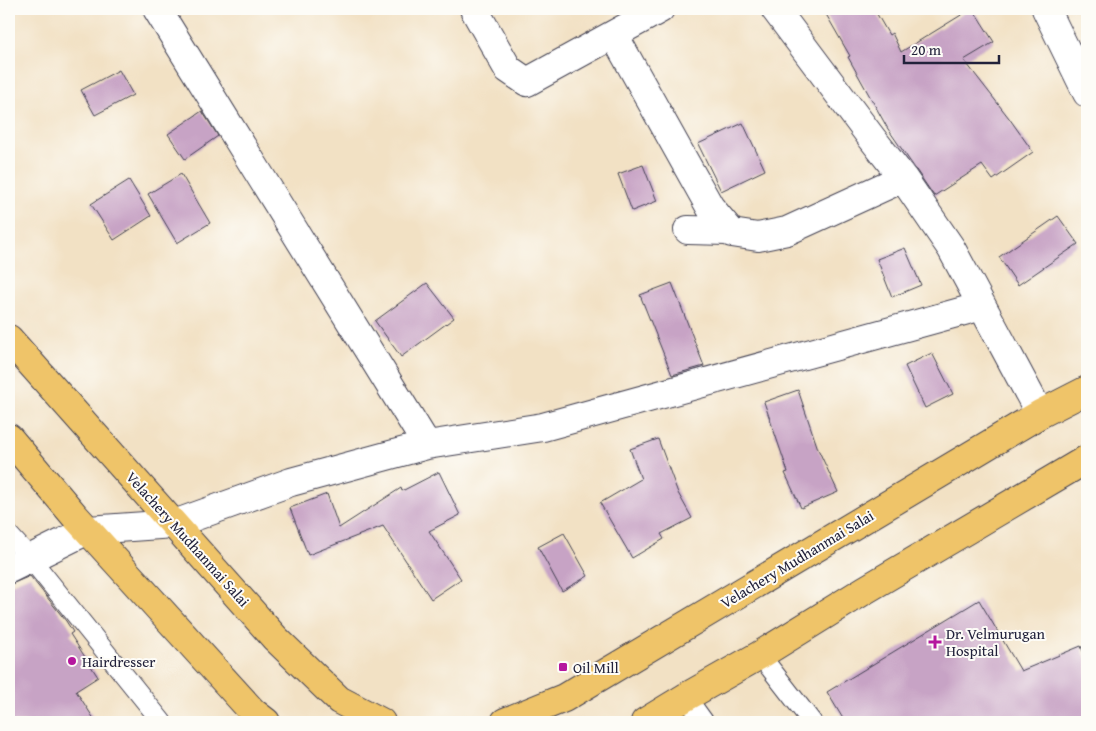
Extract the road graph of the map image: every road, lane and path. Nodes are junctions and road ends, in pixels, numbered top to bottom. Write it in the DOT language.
graph roads {
  1 [pos="157,9"];
  2 [pos="474,9"];
  3 [pos="660,9"];
  4 [pos="775,9"];
  5 [pos="1046,9"];
  6 [pos="614,35"];
  7 [pos="1087,93"];
  8 [pos="904,178"];
  9 [pos="688,230"];
  10 [pos="732,233"];
  11 [pos="982,306"];
  12 [pos="9,338"];
  13 [pos="1087,390"];
  14 [pos="1040,414"];
  15 [pos="9,438"];
  16 [pos="427,445"];
  17 [pos="1087,459"];
  18 [pos="174,524"];
  19 [pos="88,530"];
  20 [pos="9,534"];
  21 [pos="19,564"];
  22 [pos="760,655"];
  23 [pos="686,697"];
  24 [pos="162,722"];
  25 [pos="266,722"];
  26 [pos="382,722"];
  27 [pos="505,722"];
  28 [pos="645,722"];
  29 [pos="704,722"];
  30 [pos="812,722"];
  1 -- 16 [label="street"];
  2 -- 6 [label="street"];
  3 -- 6 [label="street"];
  4 -- 8 [label="street"];
  5 -- 7 [label="street"];
  6 -- 10 [label="street"];
  8 -- 10 [label="street"];
  8 -- 11 [label="street"];
  9 -- 10 [label="street"];
  11 -- 14 [label="street"];
  11 -- 16 [label="street"];
  12 -- 18 [label="main road, Velachery Mudhanmai Salai"];
  13 -- 14 [label="main road, Velachery Mudhanmai Salai"];
  14 -- 27 [label="main road, Velachery Mudhanmai Salai"];
  15 -- 19 [label="main road"];
  16 -- 18 [label="street"];
  17 -- 22 [label="main road"];
  18 -- 19 [label="street"];
  18 -- 26 [label="main road, Velachery Mudhanmai Salai"];
  19 -- 21 [label="street"];
  19 -- 25 [label="main road"];
  20 -- 21 [label="lane"];
  21 -- 24 [label="lane"];
  22 -- 23 [label="main road"];
  22 -- 30 [label="lane"];
  23 -- 28 [label="main road"];
  23 -- 29 [label="lane"];
}
